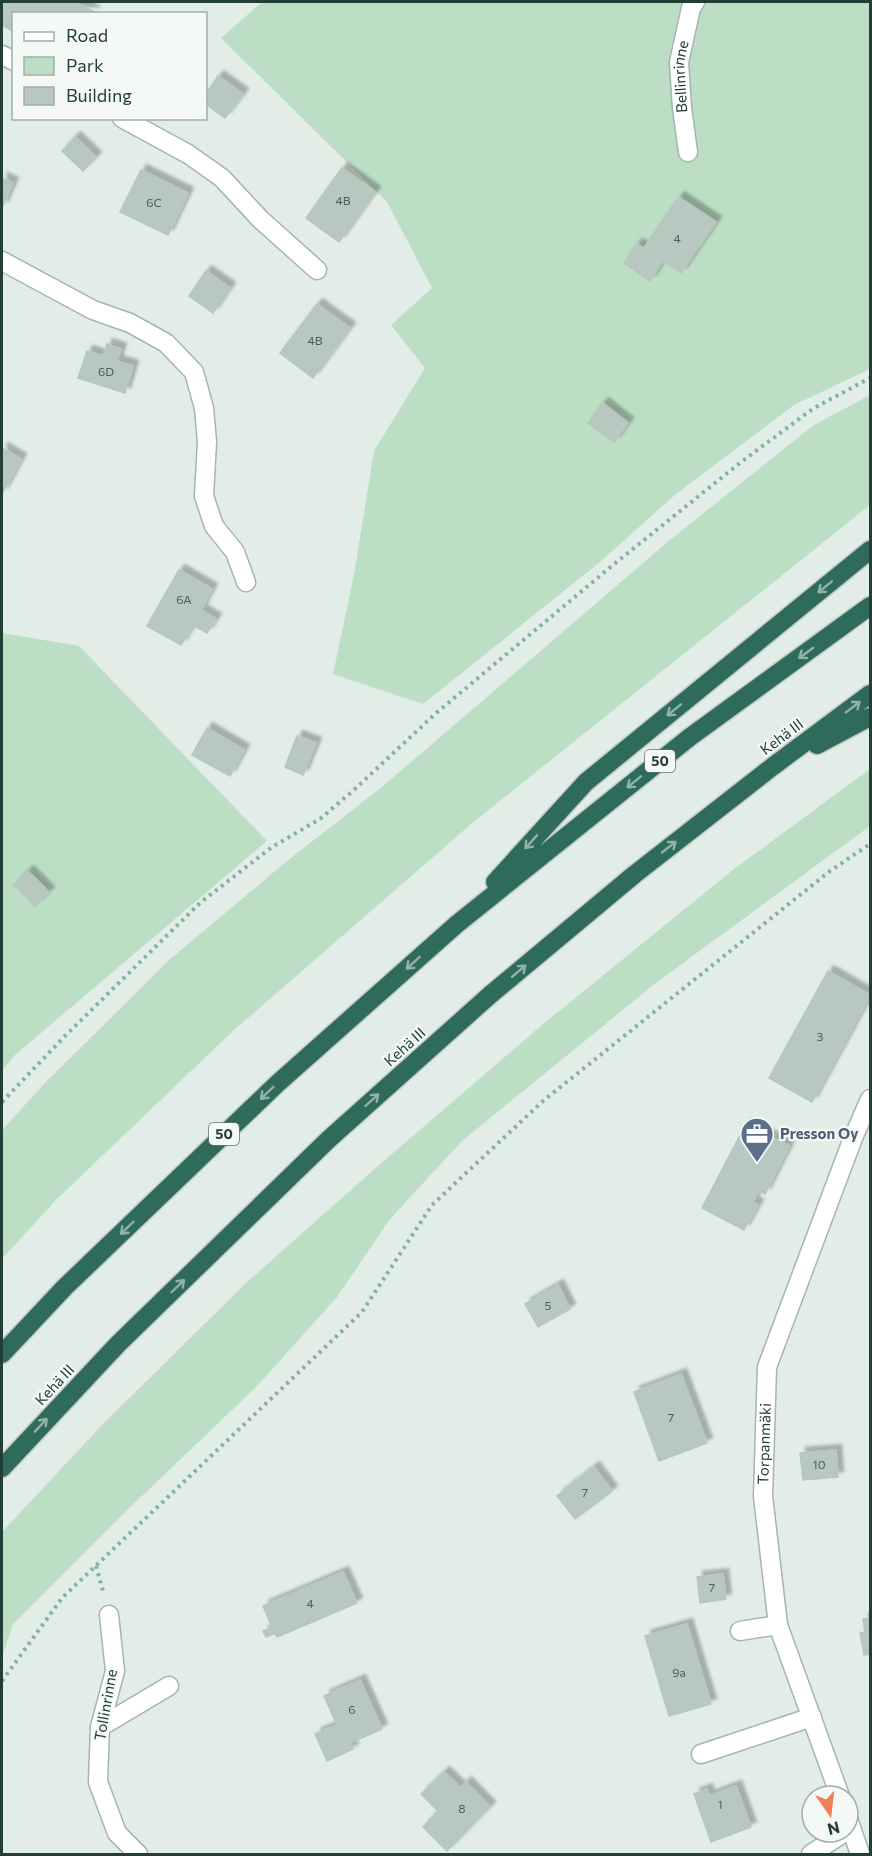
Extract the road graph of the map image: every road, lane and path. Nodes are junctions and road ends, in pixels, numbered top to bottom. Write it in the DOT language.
graph roads {
  1 [pos="695,2"];
  2 [pos="126,120"];
  3 [pos="688,152"];
  4 [pos="2,261"];
  5 [pos="317,270"];
  6 [pos="870,378"];
  7 [pos="870,550"];
  8 [pos="246,582"];
  9 [pos="870,606"];
  10 [pos="870,694"];
  11 [pos="870,717"];
  12 [pos="772,767"];
  13 [pos="870,844"];
  14 [pos="457,924"];
  15 [pos="870,1099"];
  16 [pos="2,1102"];
  17 [pos="2,1354"];
  18 [pos="2,1468"];
  19 [pos="109,1615"];
  20 [pos="778,1624"];
  21 [pos="740,1631"];
  22 [pos="2,1681"];
  23 [pos="169,1686"];
  24 [pos="812,1717"];
  25 [pos="100,1727"];
  26 [pos="701,1754"];
  27 [pos="836,1784"];
  28 [pos="825,1844"];
  29 [pos="138,1854"];
  30 [pos="811,1854"];
  1 -- 3 [label="street, Bellinrinne"];
  2 -- 5 [label="street"];
  4 -- 8 [label="street"];
  6 -- 16 [label="path"];
  7 -- 14 [label="highway, one-way"];
  9 -- 14 [label="highway, 50, one-way"];
  12 -- 10 [label="highway, Kehä III, one-way"];
  11 -- 12 [label="highway"];
  18 -- 12 [label="highway, Kehä III, one-way"];
  13 -- 22 [label="path"];
  14 -- 17 [label="highway, 50, one-way"];
  15 -- 20 [label="street, Torpanmäki"];
  19 -- 25 [label="street, Tollinrinne"];
  20 -- 21 [label="street"];
  20 -- 24 [label="street, Torpanmäki"];
  23 -- 25 [label="street"];
  24 -- 26 [label="street"];
  24 -- 27 [label="street, Torpanmäki"];
  25 -- 29 [label="street, Tollinrinne"];
  28 -- 30 [label="street"];
}
